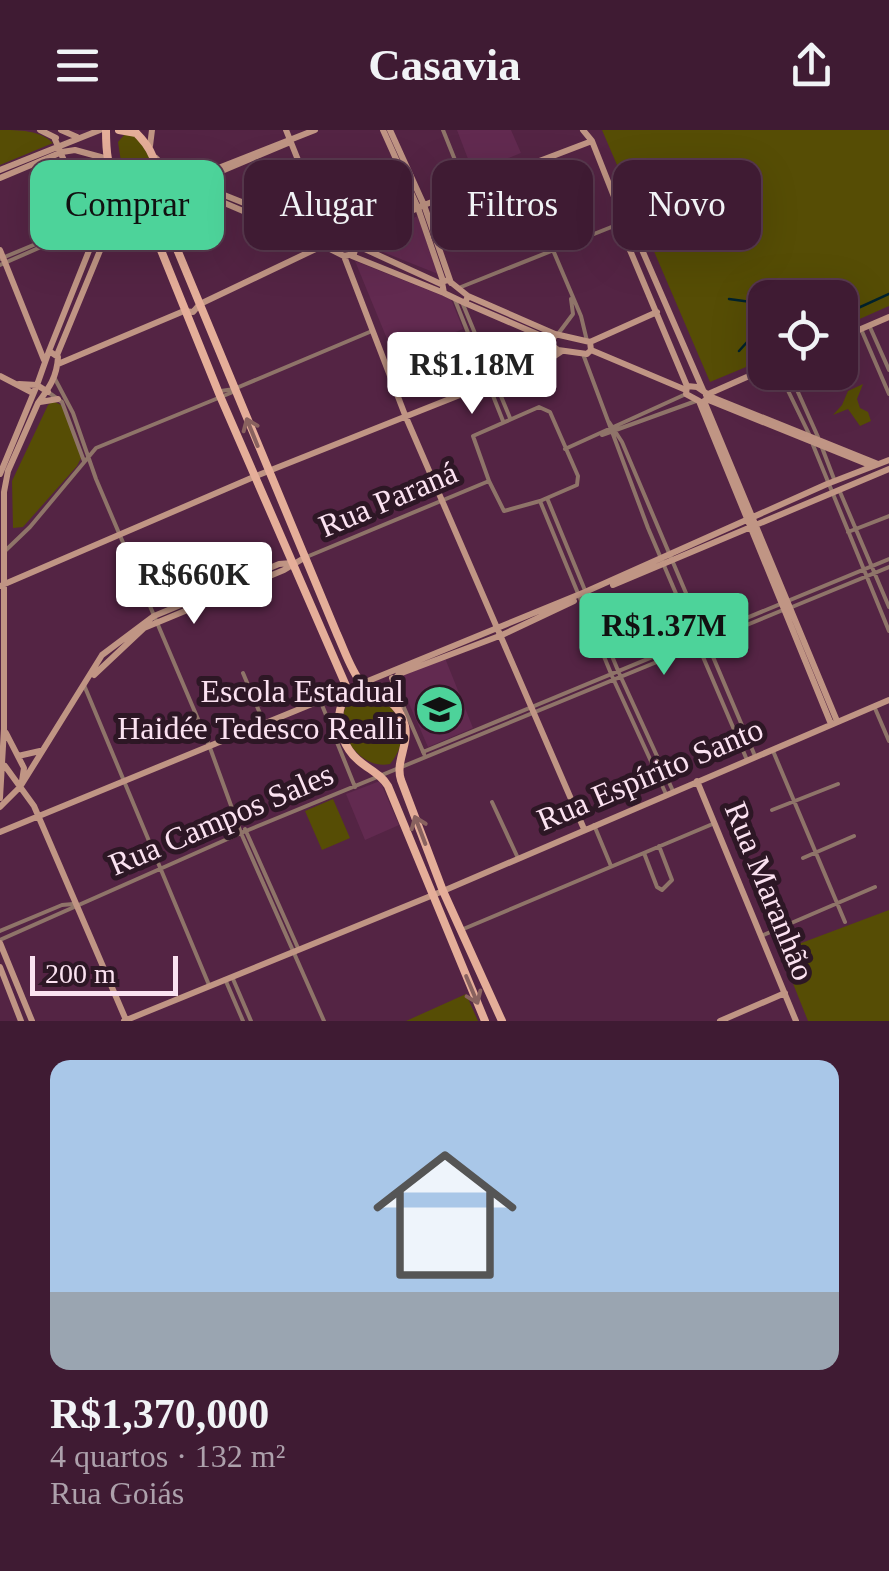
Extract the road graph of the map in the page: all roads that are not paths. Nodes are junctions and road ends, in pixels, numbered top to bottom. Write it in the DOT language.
graph roads {
  1 [pos="40,130"];
  2 [pos="61,130"];
  3 [pos="103,130"];
  4 [pos="118,130"];
  5 [pos="152,130"];
  6 [pos="286,130"];
  7 [pos="315,130"];
  8 [pos="387,130"];
  9 [pos="443,130"];
  10 [pos="583,130"];
  11 [pos="592,130"];
  12 [pos="134,131"];
  13 [pos="78,138"];
  14 [pos="291,140"];
  15 [pos="592,141"];
  16 [pos="106,144"];
  17 [pos="59,145"];
  18 [pos="150,146"];
  19 [pos="156,158"];
  20 [pos="108,159"];
  21 [pos="65,160"];
  22 [pos="298,160"];
  23 [pos="455,160"];
  24 [pos="544,160"];
  25 [pos="0,170"];
  26 [pos="224,171"];
  27 [pos="0,178"];
  28 [pos="613,194"];
  29 [pos="432,203"];
  30 [pos="421,207"];
  31 [pos="412,212"];
  32 [pos="613,227"];
  33 [pos="30,247"];
  34 [pos="30,249"];
  35 [pos="91,250"];
  36 [pos="98,250"];
  37 [pos="160,250"];
  38 [pos="178,250"];
  39 [pos="308,250"];
  40 [pos="334,250"];
  41 [pos="350,250"];
  42 [pos="372,250"];
  43 [pos="630,250"];
  44 [pos="642,250"];
  45 [pos="552,252"];
  46 [pos="347,256"];
  47 [pos="2,259"];
  48 [pos="476,283"];
  49 [pos="448,284"];
  50 [pos="80,287"];
  51 [pos="444,293"];
  52 [pos="570,294"];
  53 [pos="463,299"];
  54 [pos="200,304"];
  55 [pos="665,309"];
  56 [pos="184,311"];
  57 [pos="656,313"];
  58 [pos="889,317"];
  59 [pos="865,327"];
  60 [pos="858,330"];
  61 [pos="372,331"];
  62 [pos="554,338"];
  63 [pos="589,344"];
  64 [pos="562,350"];
  65 [pos="582,354"];
  66 [pos="55,357"];
  67 [pos="486,358"];
  68 [pos="44,360"];
  69 [pos="478,361"];
  70 [pos="541,361"];
  71 [pos="889,370"];
  72 [pos="0,376"];
  73 [pos="54,377"];
  74 [pos="748,377"];
  75 [pos="491,380"];
  76 [pos="234,388"];
  77 [pos="35,389"];
  78 [pos="686,390"];
  79 [pos="787,390"];
  80 [pos="796,390"];
  81 [pos="48,392"];
  82 [pos="889,392"];
  83 [pos="798,394"];
  84 [pos="220,396"];
  85 [pos="703,397"];
  86 [pos="790,398"];
  87 [pos="58,399"];
  88 [pos="39,402"];
  89 [pos="405,415"];
  90 [pos="510,418"];
  91 [pos="504,422"];
  92 [pos="612,431"];
  93 [pos="20,433"];
  94 [pos="816,442"];
  95 [pos="565,450"];
  96 [pos="86,458"];
  97 [pos="885,467"];
  98 [pos="268,471"];
  99 [pos="0,474"];
  100 [pos="256,476"];
  101 [pos="489,481"];
  102 [pos="831,483"];
  103 [pos="836,492"];
  104 [pos="547,498"];
  105 [pos="442,500"];
  106 [pos="540,501"];
  107 [pos="889,516"];
  108 [pos="751,523"];
  109 [pos="856,528"];
  110 [pos="848,532"];
  111 [pos="120,534"];
  112 [pos="0,543"];
  113 [pos="2,553"];
  114 [pos="304,558"];
  115 [pos="667,559"];
  116 [pos="889,559"];
  117 [pos="292,563"];
  118 [pos="889,567"];
  119 [pos="864,570"];
  120 [pos="872,570"];
  121 [pos="867,576"];
  122 [pos="1,586"];
  123 [pos="827,589"];
  124 [pos="582,595"];
  125 [pos="785,606"];
  126 [pos="889,607"];
  127 [pos="155,619"];
  128 [pos="500,631"];
  129 [pos="889,631"];
  130 [pos="337,634"];
  131 [pos="327,640"];
  132 [pos="702,642"];
  133 [pos="242,673"];
  134 [pos="620,675"];
  135 [pos="393,676"];
  136 [pos="613,678"];
  137 [pos="362,684"];
  138 [pos="84,685"];
  139 [pos="348,690"];
  140 [pos="399,697"];
  141 [pos="320,700"];
  142 [pos="889,700"];
  143 [pos="874,706"];
  144 [pos="534,712"];
  145 [pos="401,717"];
  146 [pos="264,723"];
  147 [pos="834,723"];
  148 [pos="330,726"];
  149 [pos="4,729"];
  150 [pos="342,733"];
  151 [pos="414,733"];
  152 [pos="889,741"];
  153 [pos="346,745"];
  154 [pos="209,746"];
  155 [pos="43,750"];
  156 [pos="772,750"];
  157 [pos="1,753"];
  158 [pos="425,755"];
  159 [pos="18,756"];
  160 [pos="751,758"];
  161 [pos="344,760"];
  162 [pos="398,766"];
  163 [pos="379,774"];
  164 [pos="697,781"];
  165 [pos="124,782"];
  166 [pos="838,784"];
  167 [pos="20,787"];
  168 [pos="356,787"];
  169 [pos="670,793"];
  170 [pos="0,798"];
  171 [pos="492,802"];
  172 [pos="794,802"];
  173 [pos="0,808"];
  174 [pos="772,810"];
  175 [pos="40,817"];
  176 [pos="714,823"];
  177 [pos="594,825"];
  178 [pos="584,829"];
  179 [pos="0,832"];
  180 [pos="244,832"];
  181 [pos="854,836"];
  182 [pos="659,846"];
  183 [pos="644,853"];
  184 [pos="815,853"];
  185 [pos="517,856"];
  186 [pos="802,858"];
  187 [pos="611,866"];
  188 [pos="160,868"];
  189 [pos="875,887"];
  190 [pos="443,891"];
  191 [pos="432,896"];
  192 [pos="78,904"];
  193 [pos="837,904"];
  194 [pos="33,917"];
  195 [pos="845,922"];
  196 [pos="36,924"];
  197 [pos="461,930"];
  198 [pos="0,931"];
  199 [pos="448,935"];
  200 [pos="760,936"];
  201 [pos="0,942"];
  202 [pos="296,952"];
  203 [pos="0,968"];
  204 [pos="228,977"];
  205 [pos="209,985"];
  206 [pos="785,993"];
  207 [pos="22,996"];
  208 [pos="13,1000"];
  209 [pos="734,1018"];
  210 [pos="22,1021"];
  211 [pos="32,1021"];
  212 [pos="125,1021"];
  213 [pos="243,1021"];
  214 [pos="251,1021"];
  215 [pos="324,1021"];
  216 [pos="485,1021"];
  217 [pos="502,1021"];
  218 [pos="720,1021"];
  219 [pos="796,1021"];
  1 -- 17 [label="street"];
  2 -- 13 [label="street"];
  3 -- 13 [label="street"];
  3 -- 16 [label="main road"];
  4 -- 12 [label="main road"];
  4 -- 16 [label="main road"];
  5 -- 18 [label="street"];
  6 -- 14 [label="street"];
  7 -- 14 [label="street"];
  8 -- 30 [label="street"];
  9 -- 23 [label="street"];
  10 -- 15 [label="street"];
  11 -- 15 [label="street"];
  12 -- 18 [label="main road"];
  13 -- 17 [label="street"];
  14 -- 22 [label="street"];
  14 -- 26 [label="street"];
  15 -- 24 [label="street"];
  15 -- 28 [label="street"];
  16 -- 20 [label="main road"];
  17 -- 20 [label="street"];
  17 -- 21 [label="street"];
  17 -- 25 [label="street"];
  17 -- 27 [label="street"];
  18 -- 19 [label="main road"];
  29 -- 30 [label="street"];
  30 -- 31 [label="street"];
  30 -- 49 [label="street"];
  32 -- 45 [label="street"];
  33 -- 47 [label="street"];
  34 -- 47 [label="street"];
  35 -- 50 [label="street"];
  36 -- 50 [label="street"];
  37 -- 56 [label="main road"];
  38 -- 54 [label="main road"];
  39 -- 54 [label="street"];
  40 -- 46 [label="street"];
  41 -- 46 [label="street"];
  42 -- 49 [label="street"];
  43 -- 57 [label="street"];
  44 -- 55 [label="street"];
  45 -- 48 [label="street"];
  45 -- 52 [label="street"];
  46 -- 51 [label="street"];
  46 -- 61 [label="street"];
  47 -- 68 [label="street"];
  48 -- 49 [label="street"];
  48 -- 53 [label="street"];
  49 -- 51 [label="street"];
  49 -- 53 [label="street"];
  50 -- 66 [label="street"];
  51 -- 53 [label="street"];
  52 -- 62 [label="street"];
  52 -- 63 [label="street"];
  53 -- 62 [label="street"];
  53 -- 67 [label="street"];
  53 -- 69 [label="street"];
  54 -- 56 [label="street"];
  54 -- 76 [label="main road"];
  55 -- 57 [label="street"];
  55 -- 85 [label="street"];
  56 -- 66 [label="street"];
  56 -- 84 [label="main road"];
  57 -- 63 [label="street"];
  57 -- 78 [label="street"];
  58 -- 59 [label="street"];
  59 -- 60 [label="street"];
  59 -- 71 [label="street"];
  59 -- 82 [label="street"];
  61 -- 76 [label="street"];
  61 -- 89 [label="street"];
  62 -- 63 [label="street"];
  62 -- 64 [label="street"];
  62 -- 70 [label="street"];
  63 -- 65 [label="street"];
  63 -- 78 [label="street"];
  64 -- 65 [label="street"];
  64 -- 70 [label="street"];
  65 -- 92 [label="street"];
  66 -- 68 [label="street"];
  66 -- 73 [label="street"];
  67 -- 69 [label="street"];
  67 -- 75 [label="street"];
  68 -- 77 [label="street"];
  69 -- 75 [label="street"];
  70 -- 75 [label="street"];
  72 -- 77 [label="street"];
  73 -- 81 [label="street"];
  73 -- 96 [label="street"];
  74 -- 85 [label="street"];
  75 -- 89 [label="street"];
  75 -- 90 [label="street"];
  75 -- 91 [label="street"];
  76 -- 84 [label="street"];
  98 -- 76 [label="main road, one-way"];
  77 -- 81 [label="street"];
  77 -- 93 [label="street"];
  78 -- 85 [label="street"];
  78 -- 85 [label="street"];
  78 -- 92 [label="street"];
  79 -- 86 [label="street"];
  80 -- 83 [label="street"];
  81 -- 87 [label="street"];
  81 -- 88 [label="street"];
  83 -- 86 [label="street"];
  83 -- 94 [label="street"];
  84 -- 96 [label="street"];
  84 -- 100 [label="main road"];
  85 -- 92 [label="street"];
  85 -- 94 [label="street"];
  85 -- 108 [label="street"];
  86 -- 94 [label="street"];
  87 -- 88 [label="street"];
  87 -- 96 [label="street"];
  88 -- 93 [label="street"];
  89 -- 98 [label="street"];
  89 -- 105 [label="street"];
  90 -- 91 [label="street"];
  90 -- 95 [label="street"];
  91 -- 101 [label="street"];
  92 -- 95 [label="street"];
  92 -- 115 [label="street"];
  93 -- 99 [label="street"];
  93 -- 113 [label="street"];
  94 -- 97 [label="street"];
  94 -- 102 [label="street"];
  94 -- 102 [label="street"];
  95 -- 104 [label="street"];
  96 -- 111 [label="street"];
  96 -- 113 [label="street"];
  97 -- 102 [label="street"];
  97 -- 103 [label="street"];
  98 -- 100 [label="street"];
  98 -- 114 [label="main road"];
  100 -- 111 [label="street"];
  100 -- 117 [label="main road"];
  101 -- 105 [label="street, Rua Paraná"];
  101 -- 106 [label="street"];
  102 -- 103 [label="street"];
  102 -- 108 [label="street"];
  103 -- 108 [label="street"];
  103 -- 109 [label="street"];
  103 -- 110 [label="street"];
  104 -- 106 [label="street"];
  104 -- 124 [label="street"];
  105 -- 114 [label="street, Rua Paraná"];
  105 -- 128 [label="street"];
  106 -- 124 [label="street"];
  107 -- 109 [label="street"];
  108 -- 115 [label="street"];
  108 -- 125 [label="street"];
  109 -- 110 [label="street"];
  109 -- 120 [label="street"];
  110 -- 119 [label="street"];
  111 -- 122 [label="street"];
  111 -- 127 [label="street"];
  112 -- 113 [label="street"];
  113 -- 122 [label="street"];
  114 -- 117 [label="street"];
  114 -- 130 [label="main road"];
  115 -- 124 [label="street"];
  115 -- 132 [label="street"];
  116 -- 120 [label="street"];
  117 -- 127 [label="street"];
  117 -- 131 [label="main road"];
  118 -- 120 [label="street"];
  119 -- 120 [label="street"];
  119 -- 121 [label="street"];
  119 -- 123 [label="street"];
  120 -- 121 [label="street"];
  120 -- 126 [label="street"];
  121 -- 123 [label="street"];
  121 -- 129 [label="street"];
  122 -- 149 [label="street"];
  123 -- 125 [label="street"];
  124 -- 128 [label="street"];
  124 -- 134 [label="street"];
  124 -- 136 [label="street"];
  125 -- 132 [label="street"];
  125 -- 147 [label="street"];
  127 -- 138 [label="street"];
  127 -- 154 [label="street"];
  128 -- 135 [label="street"];
  128 -- 144 [label="street"];
  130 -- 131 [label="main road"];
  130 -- 137 [label="main road"];
  131 -- 139 [label="main road"];
  132 -- 134 [label="street"];
  132 -- 160 [label="street"];
  133 -- 146 [label="street"];
  134 -- 136 [label="street"];
  134 -- 169 [label="street"];
  135 -- 137 [label="street"];
  135 -- 140 [label="street"];
  136 -- 144 [label="street"];
  136 -- 169 [label="street"];
  137 -- 139 [label="main road"];
  137 -- 145 [label="main road"];
  138 -- 155 [label="street"];
  138 -- 165 [label="street"];
  139 -- 141 [label="street"];
  139 -- 150 [label="main road"];
  140 -- 145 [label="street"];
  140 -- 151 [label="street"];
  141 -- 146 [label="street"];
  141 -- 148 [label="street"];
  142 -- 143 [label="street, Rua Espírito Santo"];
  143 -- 147 [label="street, Rua Espírito Santo"];
  143 -- 152 [label="street"];
  144 -- 158 [label="street"];
  144 -- 178 [label="street"];
  145 -- 151 [label="street"];
  145 -- 162 [label="main road"];
  146 -- 154 [label="street"];
  147 -- 156 [label="street, Rua Espírito Santo"];
  148 -- 150 [label="street"];
  148 -- 161 [label="street"];
  149 -- 157 [label="street"];
  149 -- 159 [label="street"];
  150 -- 153 [label="main road"];
  151 -- 158 [label="street"];
  153 -- 161 [label="street"];
  153 -- 163 [label="main road"];
  154 -- 165 [label="street"];
  154 -- 180 [label="street"];
  155 -- 159 [label="street"];
  155 -- 167 [label="street"];
  156 -- 160 [label="street, Rua Espírito Santo"];
  156 -- 172 [label="street"];
  157 -- 167 [label="street"];
  157 -- 170 [label="street"];
  158 -- 162 [label="street"];
  159 -- 167 [label="street"];
  160 -- 164 [label="street, Rua Espírito Santo"];
  161 -- 168 [label="street"];
  162 -- 163 [label="main road"];
  190 -- 162 [label="main road, one-way"];
  163 -- 168 [label="street, Rua Campos Sales"];
  163 -- 191 [label="main road"];
  164 -- 169 [label="street, Rua Espírito Santo"];
  164 -- 176 [label="street, Rua Maranhão"];
  165 -- 175 [label="street"];
  165 -- 188 [label="street"];
  166 -- 172 [label="street"];
  167 -- 173 [label="street"];
  167 -- 175 [label="street"];
  168 -- 180 [label="street, Rua Campos Sales"];
  169 -- 177 [label="street, Rua Espírito Santo"];
  171 -- 185 [label="street"];
  172 -- 174 [label="street"];
  172 -- 184 [label="street"];
  175 -- 179 [label="street"];
  175 -- 192 [label="street"];
  176 -- 182 [label="street"];
  176 -- 200 [label="street, Rua Maranhão"];
  177 -- 178 [label="street, Rua Espírito Santo"];
  177 -- 187 [label="street"];
  178 -- 185 [label="street, Rua Espírito Santo"];
  180 -- 188 [label="street, Rua Campos Sales"];
  180 -- 202 [label="street"];
  181 -- 184 [label="street"];
  182 -- 183 [label="street"];
  182 -- 183 [label="street"];
  183 -- 187 [label="street"];
  184 -- 186 [label="street"];
  184 -- 193 [label="street"];
  185 -- 190 [label="street, Rua Espírito Santo"];
  187 -- 197 [label="street"];
  188 -- 192 [label="street, Rua Campos Sales"];
  188 -- 205 [label="street"];
  189 -- 193 [label="street"];
  190 -- 191 [label="street, Rua Espírito Santo"];
  190 -- 197 [label="main road"];
  191 -- 199 [label="main road"];
  191 -- 202 [label="street, Rua Espírito Santo"];
  192 -- 194 [label="street, Rua Campos Sales"];
  192 -- 196 [label="street, Rua Campos Sales"];
  192 -- 212 [label="street"];
  193 -- 195 [label="street"];
  193 -- 200 [label="street"];
  194 -- 196 [label="street"];
  194 -- 198 [label="street, Rua Campos Sales"];
  196 -- 201 [label="street, Rua Campos Sales"];
  197 -- 199 [label="main road"];
  197 -- 217 [label="main road"];
  199 -- 216 [label="main road, one-way"];
  200 -- 206 [label="street, Rua Maranhão"];
  201 -- 207 [label="street"];
  202 -- 204 [label="street, Rua Espírito Santo"];
  202 -- 215 [label="street"];
  203 -- 208 [label="street"];
  204 -- 205 [label="street, Rua Espírito Santo"];
  204 -- 213 [label="street"];
  204 -- 214 [label="street"];
  205 -- 212 [label="street, Rua Espírito Santo"];
  206 -- 209 [label="street"];
  206 -- 219 [label="street, Rua Maranhão"];
  207 -- 208 [label="street"];
  207 -- 211 [label="street"];
  208 -- 210 [label="street"];
  209 -- 218 [label="street"];
}
